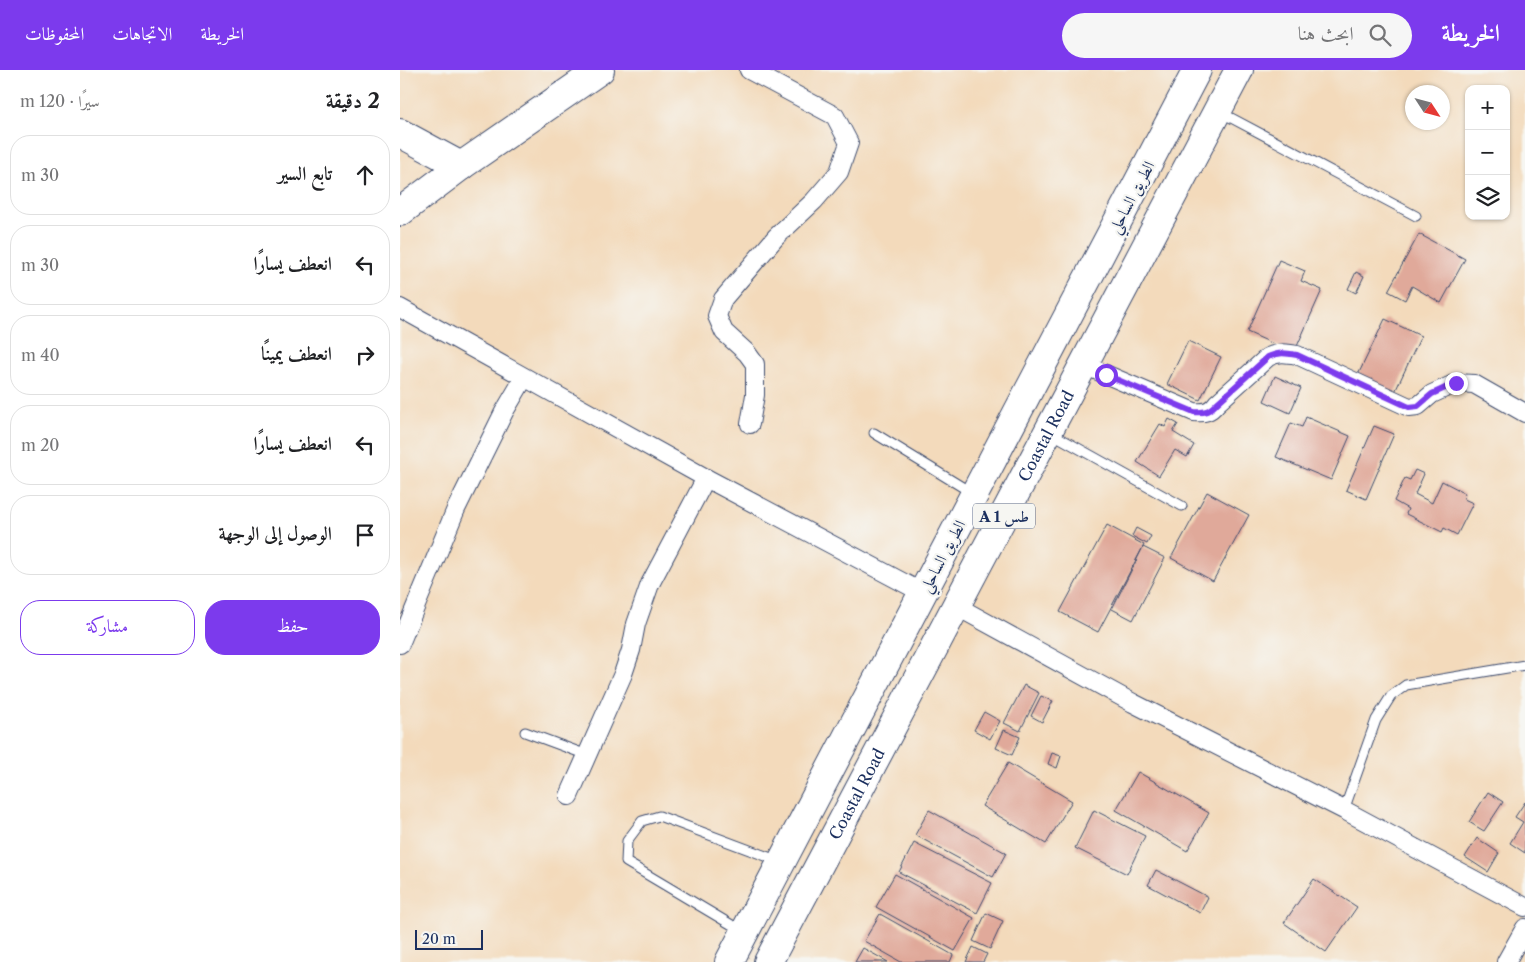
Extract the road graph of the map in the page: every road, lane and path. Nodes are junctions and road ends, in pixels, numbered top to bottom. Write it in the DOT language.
graph roads {
  1 [pos="600,70"];
  2 [pos="749,70"];
  3 [pos="1197,70"];
  4 [pos="1239,70"];
  5 [pos="1218,111"];
  6 [pos="400,133"];
  7 [pos="461,166"];
  8 [pos="400,212"];
  9 [pos="1416,216"];
  10 [pos="1080,294"];
  11 [pos="400,308"];
  12 [pos="1110,316"];
  13 [pos="1084,365"];
  14 [pos="524,378"];
  15 [pos="1525,413"];
  16 [pos="750,424"];
  17 [pos="1049,432"];
  18 [pos="874,433"];
  19 [pos="706,478"];
  20 [pos="974,494"];
  21 [pos="1182,506"];
  22 [pos="922,593"];
  23 [pos="956,606"];
  24 [pos="400,644"];
  25 [pos="1525,665"];
  26 [pos="525,732"];
  27 [pos="587,755"];
  28 [pos="569,796"];
  29 [pos="1344,810"];
  30 [pos="782,862"];
  31 [pos="1525,908"];
  32 [pos="1525,928"];
  33 [pos="744,933"];
  34 [pos="729,962"];
  35 [pos="768,962"];
  36 [pos="1506,962"];
  1 -- 7 [label="main road"];
  2 -- 16 [label="street"];
  3 -- 10 [label="main road, الطريق الساحلي / A 1 طس"];
  4 -- 5 [label="main road, Coastal Road / A 1 طس"];
  5 -- 9 [label="lane"];
  5 -- 12 [label="main road, Coastal Road / A 1 طس"];
  6 -- 7 [label="main road"];
  7 -- 8 [label="main road"];
  10 -- 12 [label="main road"];
  10 -- 20 [label="main road, الطريق الساحلي / A 1 طس"];
  11 -- 14 [label="street"];
  12 -- 13 [label="main road, Coastal Road / A 1 طس"];
  13 -- 15 [label="street"];
  13 -- 17 [label="main road, Coastal Road / A 1 طس"];
  14 -- 19 [label="street"];
  14 -- 24 [label="street"];
  17 -- 21 [label="lane"];
  17 -- 23 [label="main road, Coastal Road / A 1 طس"];
  18 -- 20 [label="lane"];
  19 -- 22 [label="street"];
  19 -- 27 [label="street"];
  20 -- 22 [label="main road, الطريق الساحلي / A 1 طس"];
  22 -- 30 [label="main road, الطريق الساحلي / A 1 طس"];
  23 -- 29 [label="street"];
  23 -- 35 [label="main road, Coastal Road / A 1 طس"];
  25 -- 29 [label="lane"];
  26 -- 27 [label="lane"];
  27 -- 28 [label="street"];
  29 -- 31 [label="street"];
  30 -- 33 [label="main road, الطريق الساحلي / A 1 طس"];
  30 -- 33 [label="lane"];
  32 -- 36 [label="street"];
  33 -- 34 [label="main road, الطريق الساحلي / A 1 طس"];
}
